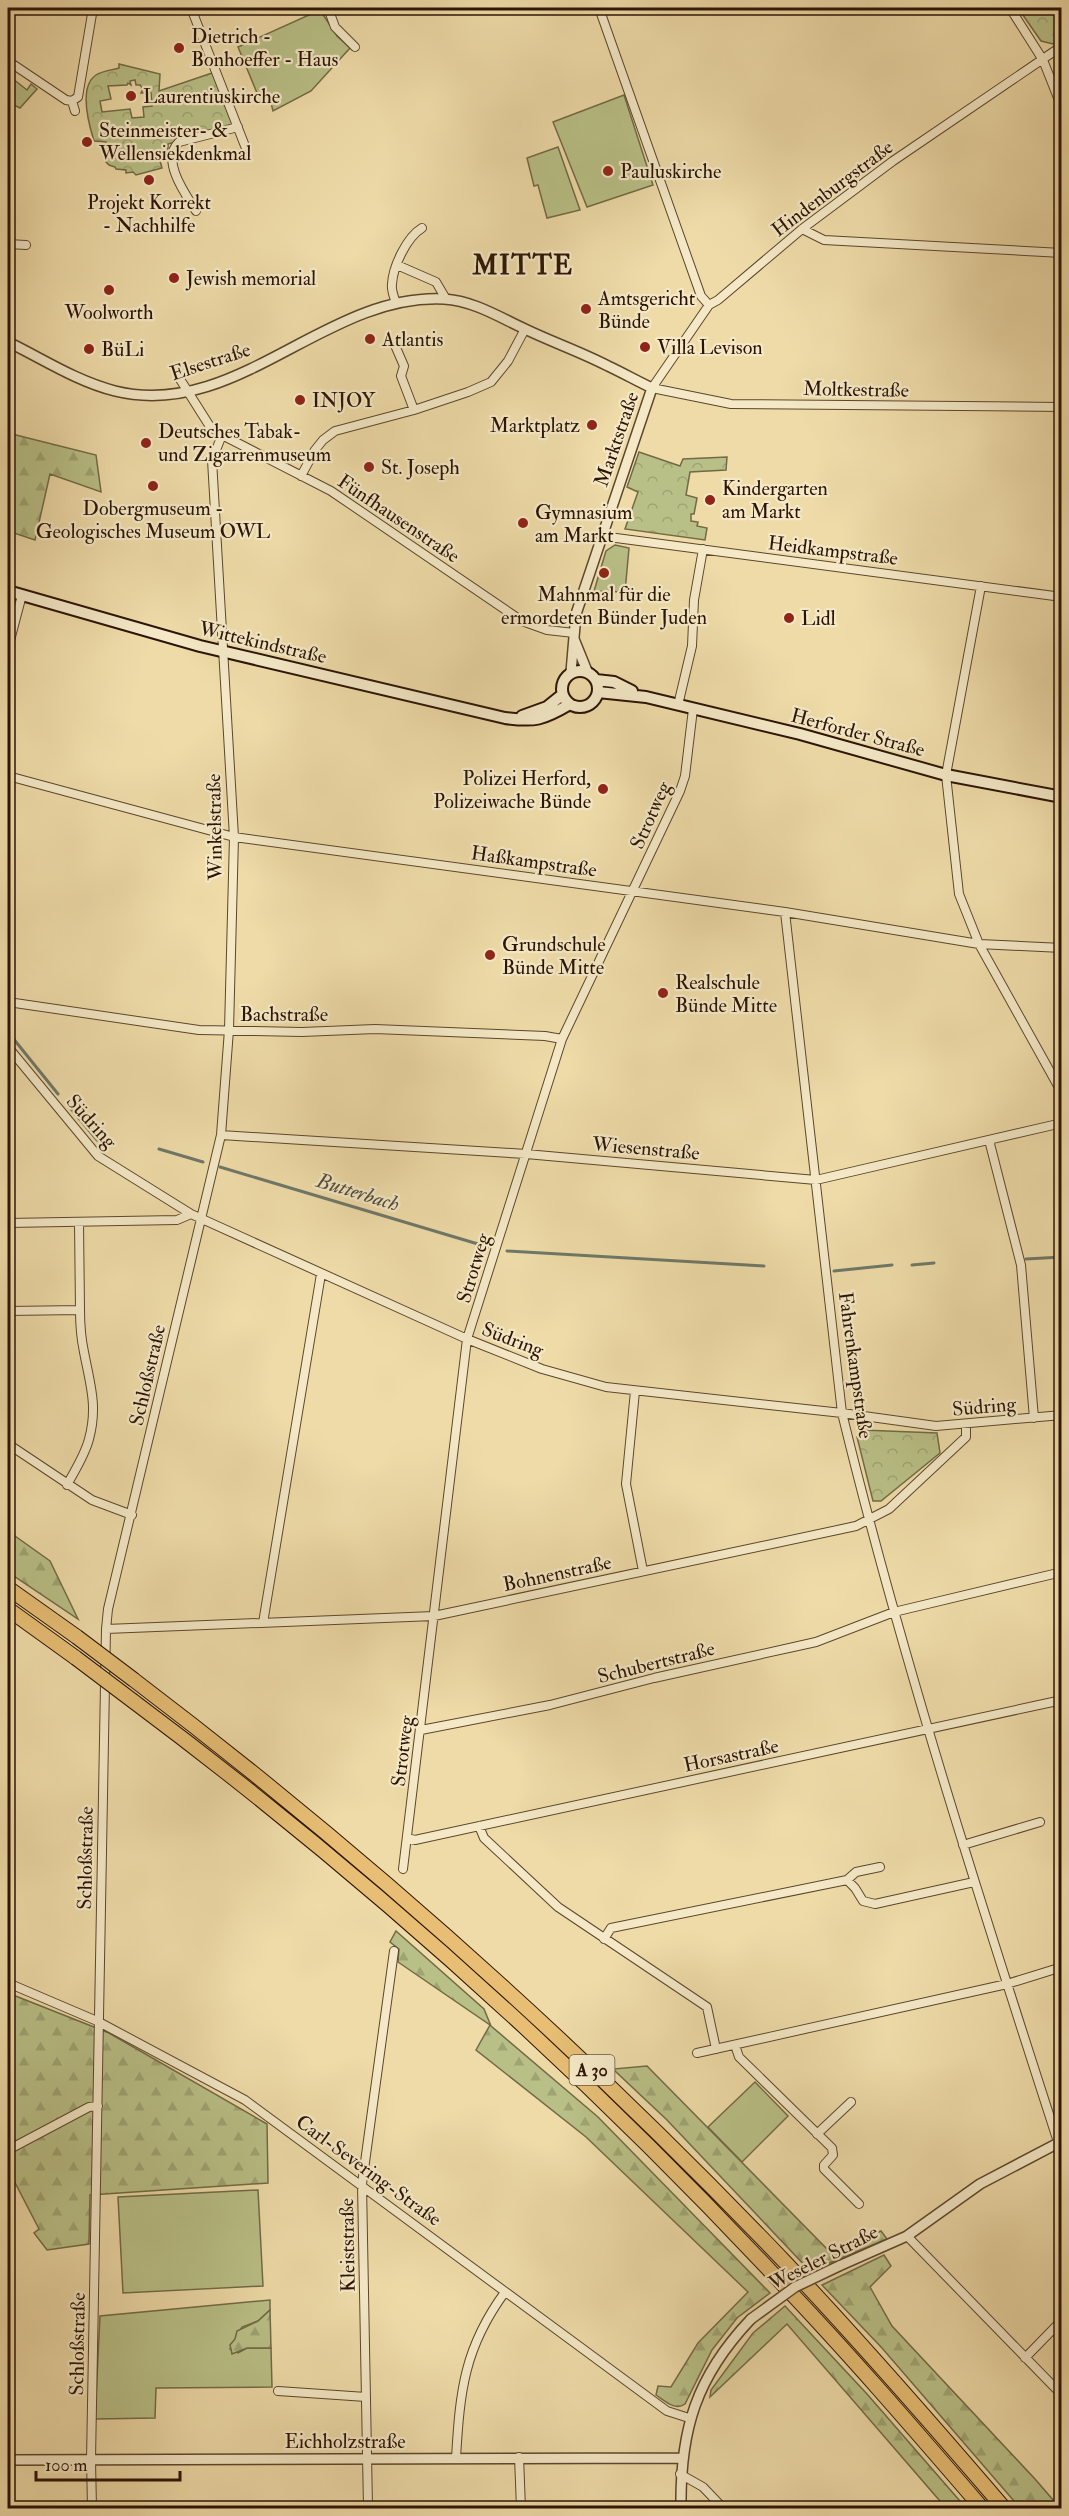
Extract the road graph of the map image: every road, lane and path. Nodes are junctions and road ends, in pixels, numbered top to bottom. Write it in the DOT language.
graph roads {
  1 [pos="93,8"];
  2 [pos="191,8"];
  3 [pos="328,8"];
  4 [pos="599,8"];
  5 [pos="1010,8"];
  6 [pos="1062,46"];
  7 [pos="355,47"];
  8 [pos="1043,60"];
  9 [pos="8,61"];
  10 [pos="72,101"];
  11 [pos="1062,108"];
  12 [pos="75,111"];
  13 [pos="238,127"];
  14 [pos="245,146"];
  15 [pos="196,211"];
  16 [pos="422,228"];
  17 [pos="802,229"];
  18 [pos="8,244"];
  19 [pos="26,245"];
  20 [pos="1062,253"];
  21 [pos="397,265"];
  22 [pos="446,299"];
  23 [pos="396,303"];
  24 [pos="709,305"];
  25 [pos="525,329"];
  26 [pos="394,343"];
  27 [pos="9,344"];
  28 [pos="178,376"];
  29 [pos="652,388"];
  30 [pos="188,392"];
  31 [pos="1062,407"];
  32 [pos="414,410"];
  33 [pos="222,435"];
  34 [pos="302,476"];
  35 [pos="601,536"];
  36 [pos="703,549"];
  37 [pos="981,586"];
  38 [pos="8,591"];
  39 [pos="22,595"];
  40 [pos="1062,597"];
  41 [pos="574,636"];
  42 [pos="8,648"];
  43 [pos="223,651"];
  44 [pos="586,671"];
  45 [pos="571,672"];
  46 [pos="596,680"];
  47 [pos="598,692"];
  48 [pos="562,694"];
  49 [pos="646,697"];
  50 [pos="570,704"];
  51 [pos="678,705"];
  52 [pos="693,709"];
  53 [pos="513,719"];
  54 [pos="946,775"];
  55 [pos="8,776"];
  56 [pos="1062,797"];
  57 [pos="234,837"];
  58 [pos="633,892"];
  59 [pos="785,912"];
  60 [pos="979,944"];
  61 [pos="1062,948"];
  62 [pos="8,1002"];
  63 [pos="229,1030"];
  64 [pos="562,1039"];
  65 [pos="8,1047"];
  66 [pos="1062,1093"];
  67 [pos="1062,1123"];
  68 [pos="221,1135"];
  69 [pos="989,1140"];
  70 [pos="526,1154"];
  71 [pos="816,1180"];
  72 [pos="191,1214"];
  73 [pos="200,1218"];
  74 [pos="79,1222"];
  75 [pos="8,1223"];
  76 [pos="321,1274"];
  77 [pos="80,1310"];
  78 [pos="8,1311"];
  79 [pos="467,1339"];
  80 [pos="635,1391"];
  81 [pos="842,1413"];
  82 [pos="1062,1415"];
  83 [pos="1034,1418"];
  84 [pos="966,1425"];
  85 [pos="8,1444"];
  86 [pos="67,1485"];
  87 [pos="132,1515"];
  88 [pos="870,1518"];
  89 [pos="643,1571"];
  90 [pos="1062,1572"];
  91 [pos="8,1588"];
  92 [pos="8,1609"];
  93 [pos="894,1612"];
  94 [pos="434,1616"];
  95 [pos="263,1623"];
  96 [pos="106,1629"];
  97 [pos="1062,1700"];
  98 [pos="421,1730"];
  99 [pos="927,1730"];
  100 [pos="1040,1822"];
  101 [pos="479,1826"];
  102 [pos="407,1839"];
  103 [pos="963,1845"];
  104 [pos="880,1867"];
  105 [pos="403,1869"];
  106 [pos="847,1880"];
  107 [pos="974,1882"];
  108 [pos="604,1939"];
  109 [pos="394,1951"];
  110 [pos="1062,1967"];
  111 [pos="8,1983"];
  112 [pos="1007,1984"];
  113 [pos="97,2021"];
  114 [pos="735,2045"];
  115 [pos="716,2049"];
  116 [pos="698,2053"];
  117 [pos="851,2102"];
  118 [pos="98,2106"];
  119 [pos="818,2134"];
  120 [pos="1060,2143"];
  121 [pos="8,2150"];
  122 [pos="362,2184"];
  123 [pos="859,2204"];
  124 [pos="907,2236"];
  125 [pos="505,2292"];
  126 [pos="1062,2320"];
  127 [pos="1025,2358"];
  128 [pos="278,2391"];
  129 [pos="1062,2395"];
  130 [pos="366,2397"];
  131 [pos="689,2418"];
  132 [pos="519,2457"];
  133 [pos="456,2458"];
  134 [pos="682,2458"];
  135 [pos="366,2459"];
  136 [pos="8,2460"];
  137 [pos="91,2460"];
  138 [pos="680,2474"];
  139 [pos="92,2508"];
  140 [pos="368,2508"];
  141 [pos="521,2508"];
  142 [pos="681,2508"];
  143 [pos="723,2508"];
  144 [pos="982,2508"];
  145 [pos="1004,2508"];
  1 -- 10 [label="street"];
  2 -- 13 [label="street"];
  3 -- 7 [label="street"];
  4 -- 24 [label="street"];
  5 -- 8 [label="street"];
  6 -- 8 [label="street, Hindenburgstraße"];
  8 -- 11 [label="street"];
  8 -- 17 [label="street, Hindenburgstraße"];
  9 -- 10 [label="street"];
  10 -- 12 [label="street"];
  13 -- 14 [label="street"];
  13 -- 15 [label="street"];
  16 -- 21 [label="street"];
  17 -- 20 [label="street"];
  17 -- 24 [label="street, Hindenburgstraße"];
  18 -- 19 [label="street"];
  21 -- 22 [label="street"];
  21 -- 23 [label="street"];
  22 -- 23 [label="street, Elsestraße"];
  22 -- 25 [label="street, Elsestraße"];
  23 -- 30 [label="street, Elsestraße"];
  24 -- 29 [label="street, Hindenburgstraße"];
  25 -- 29 [label="street, Elsestraße"];
  25 -- 32 [label="street"];
  26 -- 32 [label="street"];
  27 -- 30 [label="street, Elsestraße"];
  28 -- 30 [label="street, Fünfhausenstraße"];
  29 -- 31 [label="street, Moltkestraße"];
  29 -- 35 [label="street, Marktstraße"];
  30 -- 33 [label="street, Fünfhausenstraße"];
  32 -- 34 [label="street"];
  33 -- 34 [label="street, Fünfhausenstraße"];
  33 -- 43 [label="street, Winkelstraße"];
  34 -- 41 [label="street, Fünfhausenstraße"];
  35 -- 36 [label="street, Heidkampstraße"];
  35 -- 41 [label="street, Marktstraße"];
  36 -- 37 [label="street, Heidkampstraße"];
  36 -- 51 [label="street"];
  37 -- 40 [label="street, Heidkampstraße"];
  37 -- 54 [label="street"];
  38 -- 39 [label="main road, Wittekindstraße"];
  39 -- 42 [label="street"];
  39 -- 43 [label="main road, Wittekindstraße"];
  41 -- 44 [label="street"];
  41 -- 45 [label="street, Marktstraße"];
  43 -- 53 [label="main road, Wittekindstraße"];
  43 -- 57 [label="street, Winkelstraße"];
  44 -- 45 [label="main road"];
  44 -- 46 [label="main road"];
  45 -- 48 [label="main road"];
  46 -- 47 [label="main road"];
  46 -- 49 [label="main road, Herforder Straße"];
  47 -- 49 [label="main road, Herforder Straße"];
  47 -- 50 [label="main road"];
  48 -- 50 [label="main road"];
  48 -- 53 [label="main road"];
  49 -- 51 [label="main road, Herforder Straße"];
  50 -- 53 [label="main road, Wittekindstraße"];
  51 -- 52 [label="main road, Herforder Straße"];
  52 -- 54 [label="main road, Herforder Straße"];
  52 -- 58 [label="street, Strotweg"];
  54 -- 56 [label="main road, Herforder Straße"];
  54 -- 60 [label="street"];
  55 -- 57 [label="street, Haßkampstraße"];
  57 -- 58 [label="street, Haßkampstraße"];
  57 -- 63 [label="street, Winkelstraße"];
  58 -- 59 [label="street, Haßkampstraße"];
  58 -- 64 [label="street, Strotweg"];
  59 -- 60 [label="street, Haßkampstraße"];
  59 -- 71 [label="street, Fahrenkampstraße"];
  60 -- 61 [label="street, Haßkampstraße"];
  60 -- 66 [label="street"];
  62 -- 63 [label="street, Bachstraße"];
  63 -- 64 [label="street, Bachstraße"];
  63 -- 68 [label="street, Winkelstraße"];
  64 -- 70 [label="street, Strotweg"];
  65 -- 72 [label="street, Südring"];
  67 -- 69 [label="street, Wiesenstraße"];
  68 -- 70 [label="street, Wiesenstraße"];
  68 -- 73 [label="street, Winkelstraße"];
  69 -- 71 [label="street, Wiesenstraße"];
  69 -- 83 [label="street"];
  70 -- 71 [label="street, Wiesenstraße"];
  70 -- 79 [label="street, Strotweg"];
  71 -- 81 [label="street, Fahrenkampstraße"];
  72 -- 73 [label="street, Südring"];
  72 -- 74 [label="street"];
  73 -- 76 [label="street, Südring"];
  73 -- 87 [label="street, Schloßstraße"];
  74 -- 75 [label="street"];
  74 -- 77 [label="street"];
  76 -- 79 [label="street, Südring"];
  76 -- 95 [label="street"];
  77 -- 78 [label="street"];
  77 -- 86 [label="street"];
  79 -- 80 [label="street, Südring"];
  79 -- 94 [label="street, Strotweg"];
  80 -- 81 [label="street, Südring"];
  80 -- 89 [label="street"];
  81 -- 84 [label="street, Südring"];
  81 -- 88 [label="street, Fahrenkampstraße"];
  82 -- 83 [label="street, Südring"];
  83 -- 84 [label="street, Südring"];
  84 -- 88 [label="street, Bohnenstraße"];
  85 -- 86 [label="street"];
  86 -- 87 [label="street"];
  87 -- 96 [label="street, Schloßstraße"];
  88 -- 89 [label="street, Bohnenstraße"];
  88 -- 93 [label="street, Fahrenkampstraße"];
  89 -- 94 [label="street, Bohnenstraße"];
  90 -- 93 [label="street, Schubertstraße"];
  91 -- 145 [label="highway, A 30, bridge"];
  92 -- 144 [label="highway, A 30, bridge"];
  93 -- 98 [label="street, Schubertstraße"];
  93 -- 99 [label="street, Fahrenkampstraße"];
  94 -- 95 [label="street, Bohnenstraße"];
  94 -- 98 [label="street, Strotweg"];
  95 -- 96 [label="street, Bohnenstraße"];
  96 -- 113 [label="street, Schloßstraße"];
  97 -- 99 [label="street, Horsastraße"];
  98 -- 102 [label="street, Strotweg"];
  99 -- 101 [label="street, Horsastraße"];
  99 -- 103 [label="street, Fahrenkampstraße"];
  100 -- 103 [label="street"];
  101 -- 102 [label="street, Horsastraße"];
  101 -- 108 [label="street"];
  102 -- 105 [label="street, Strotweg"];
  103 -- 107 [label="street, Fahrenkampstraße"];
  104 -- 106 [label="street"];
  106 -- 107 [label="street"];
  106 -- 108 [label="street"];
  107 -- 112 [label="street, Fahrenkampstraße"];
  108 -- 115 [label="street"];
  109 -- 122 [label="street, Kleiststraße"];
  110 -- 112 [label="street"];
  111 -- 113 [label="street, Carl-Severing-Straße"];
  112 -- 114 [label="street"];
  112 -- 120 [label="street, Fahrenkampstraße"];
  113 -- 118 [label="street, Schloßstraße"];
  113 -- 122 [label="street, Carl-Severing-Straße"];
  114 -- 115 [label="street"];
  114 -- 119 [label="street"];
  115 -- 116 [label="street"];
  117 -- 119 [label="street"];
  118 -- 121 [label="street"];
  118 -- 137 [label="street, Schloßstraße"];
  119 -- 123 [label="street"];
  120 -- 124 [label="street, Weseler Straße"];
  122 -- 125 [label="street, Carl-Severing-Straße"];
  122 -- 130 [label="street, Kleiststraße"];
  124 -- 127 [label="street"];
  124 -- 131 [label="street, Weseler Straße, bridge"];
  125 -- 131 [label="street, Carl-Severing-Straße"];
  125 -- 133 [label="street"];
  126 -- 127 [label="street"];
  127 -- 129 [label="street"];
  128 -- 130 [label="street"];
  130 -- 135 [label="street, Kleiststraße"];
  131 -- 134 [label="street, Weseler Straße"];
  132 -- 133 [label="street, Eichholzstraße"];
  132 -- 134 [label="street, Eichholzstraße"];
  132 -- 141 [label="street"];
  133 -- 135 [label="street, Eichholzstraße"];
  134 -- 138 [label="street, Weseler Straße"];
  135 -- 137 [label="street, Eichholzstraße"];
  135 -- 140 [label="street, Kleiststraße"];
  136 -- 137 [label="street, Eichholzstraße"];
  137 -- 139 [label="street, Schloßstraße"];
  138 -- 142 [label="street, Weseler Straße"];
  138 -- 143 [label="street"];
}
